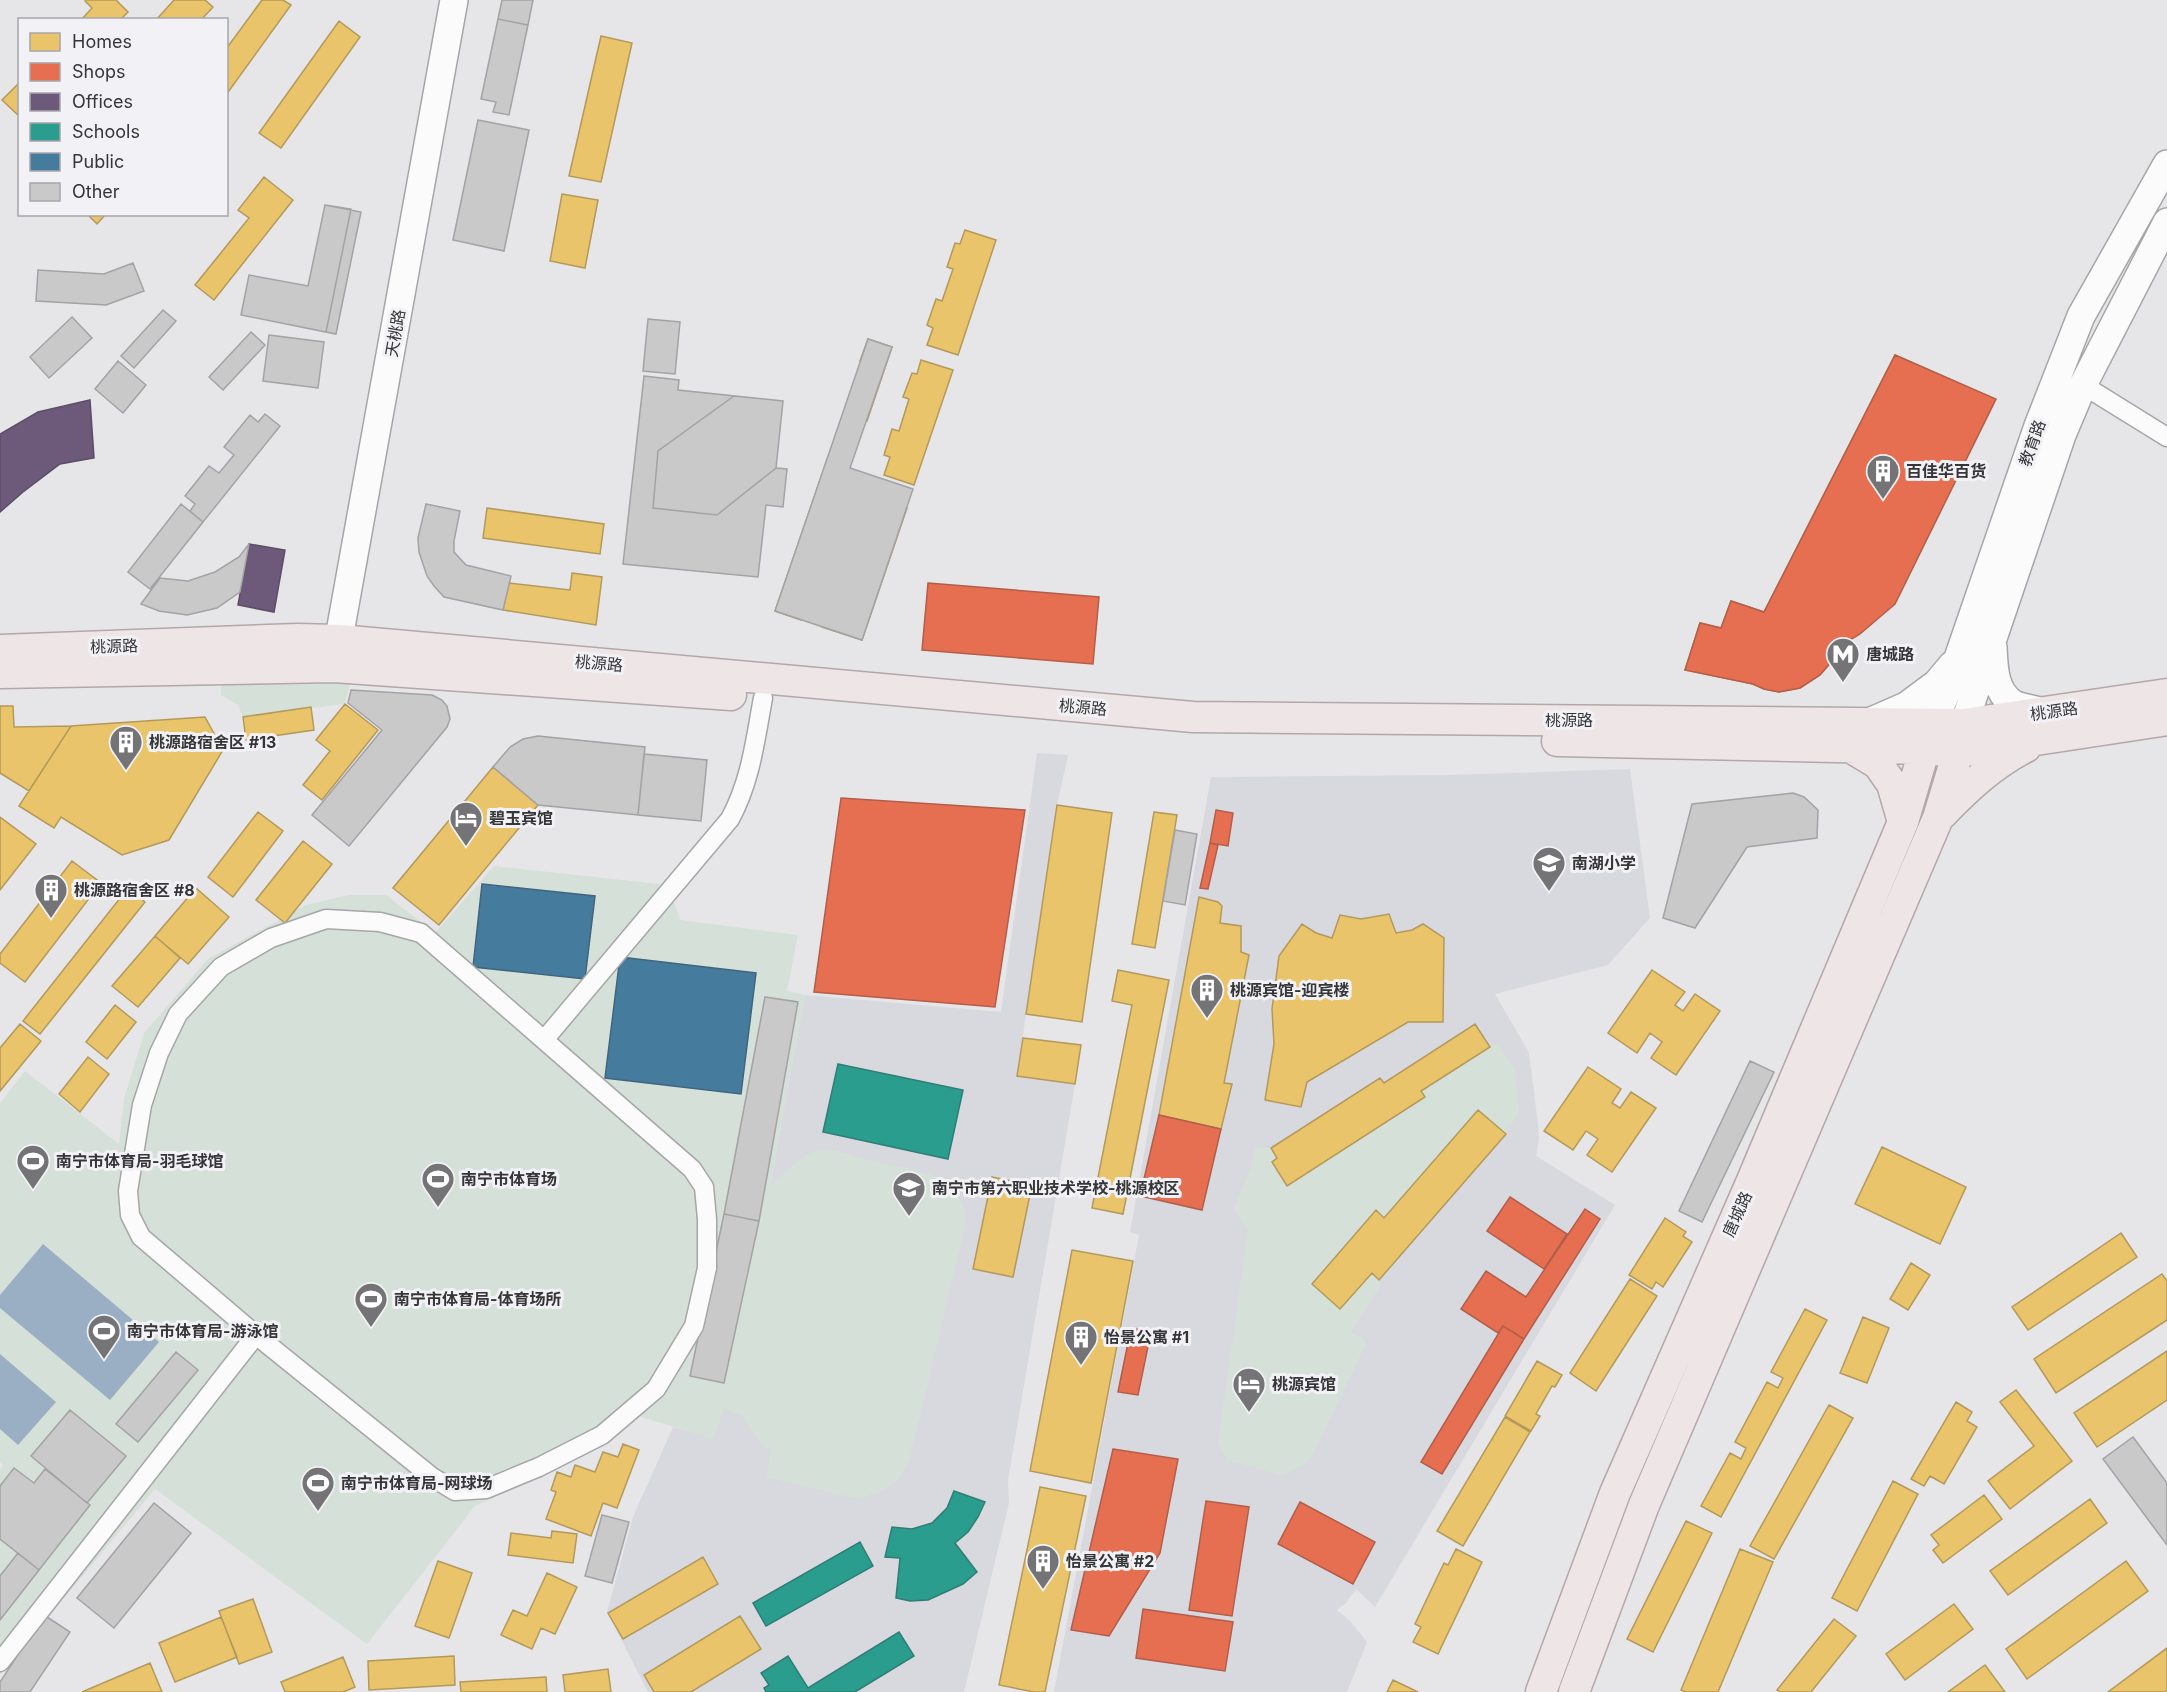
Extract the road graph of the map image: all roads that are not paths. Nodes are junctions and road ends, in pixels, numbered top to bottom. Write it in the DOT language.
graph roads {
  1 [pos="454,0"];
  2 [pos="2167,164"];
  3 [pos="2167,222"];
  4 [pos="2083,385"];
  5 [pos="2167,437"];
  6 [pos="1993,640"];
  7 [pos="0,650"];
  8 [pos="337,653"];
  9 [pos="1958,657"];
  10 [pos="0,673"];
  11 [pos="2167,694"];
  12 [pos="763,698"];
  13 [pos="2167,720"];
  14 [pos="2044,725"];
  15 [pos="1858,735"];
  16 [pos="1929,735"];
  17 [pos="1961,738"];
  18 [pos="1938,818"];
  19 [pos="1903,822"];
  20 [pos="544,1040"];
  21 [pos="256,1335"];
  22 [pos="0,1662"];
  23 [pos="1541,1692"];
  24 [pos="1574,1692"];
  1 -- 8 [label="main road, 天桃路"];
  2 -- 9 [label="main road, 教育路"];
  3 -- 4 [label="main road, 教育路"];
  4 -- 5 [label="street"];
  4 -- 6 [label="main road, 教育路"];
  6 -- 14 [label="main road"];
  6 -- 17 [label="main road, 教育路"];
  7 -- 8 [label="main road, 桃源路"];
  8 -- 10 [label="main road, 桃源路"];
  8 -- 12 [label="main road, 桃源路"];
  8 -- 15 [label="main road, 桃源路"];
  9 -- 15 [label="main road"];
  9 -- 16 [label="main road, 教育路"];
  11 -- 14 [label="main road, 桃源路"];
  12 -- 15 [label="main road, 桃源路"];
  12 -- 20 [label="street"];
  13 -- 14 [label="main road, 桃源路"];
  14 -- 17 [label="main road, 桃源路"];
  14 -- 18 [label="main road"];
  15 -- 16 [label="main road, 桃源路"];
  15 -- 19 [label="main road"];
  16 -- 17 [label="main road, 桃源路"];
  16 -- 19 [label="main road, 唐城路"];
  17 -- 18 [label="main road, 唐城路"];
  18 -- 24 [label="main road, 唐城路"];
  19 -- 23 [label="main road, 唐城路"];
  20 -- 21 [label="street"];
  20 -- 21 [label="street"];
  21 -- 22 [label="street"];
}
